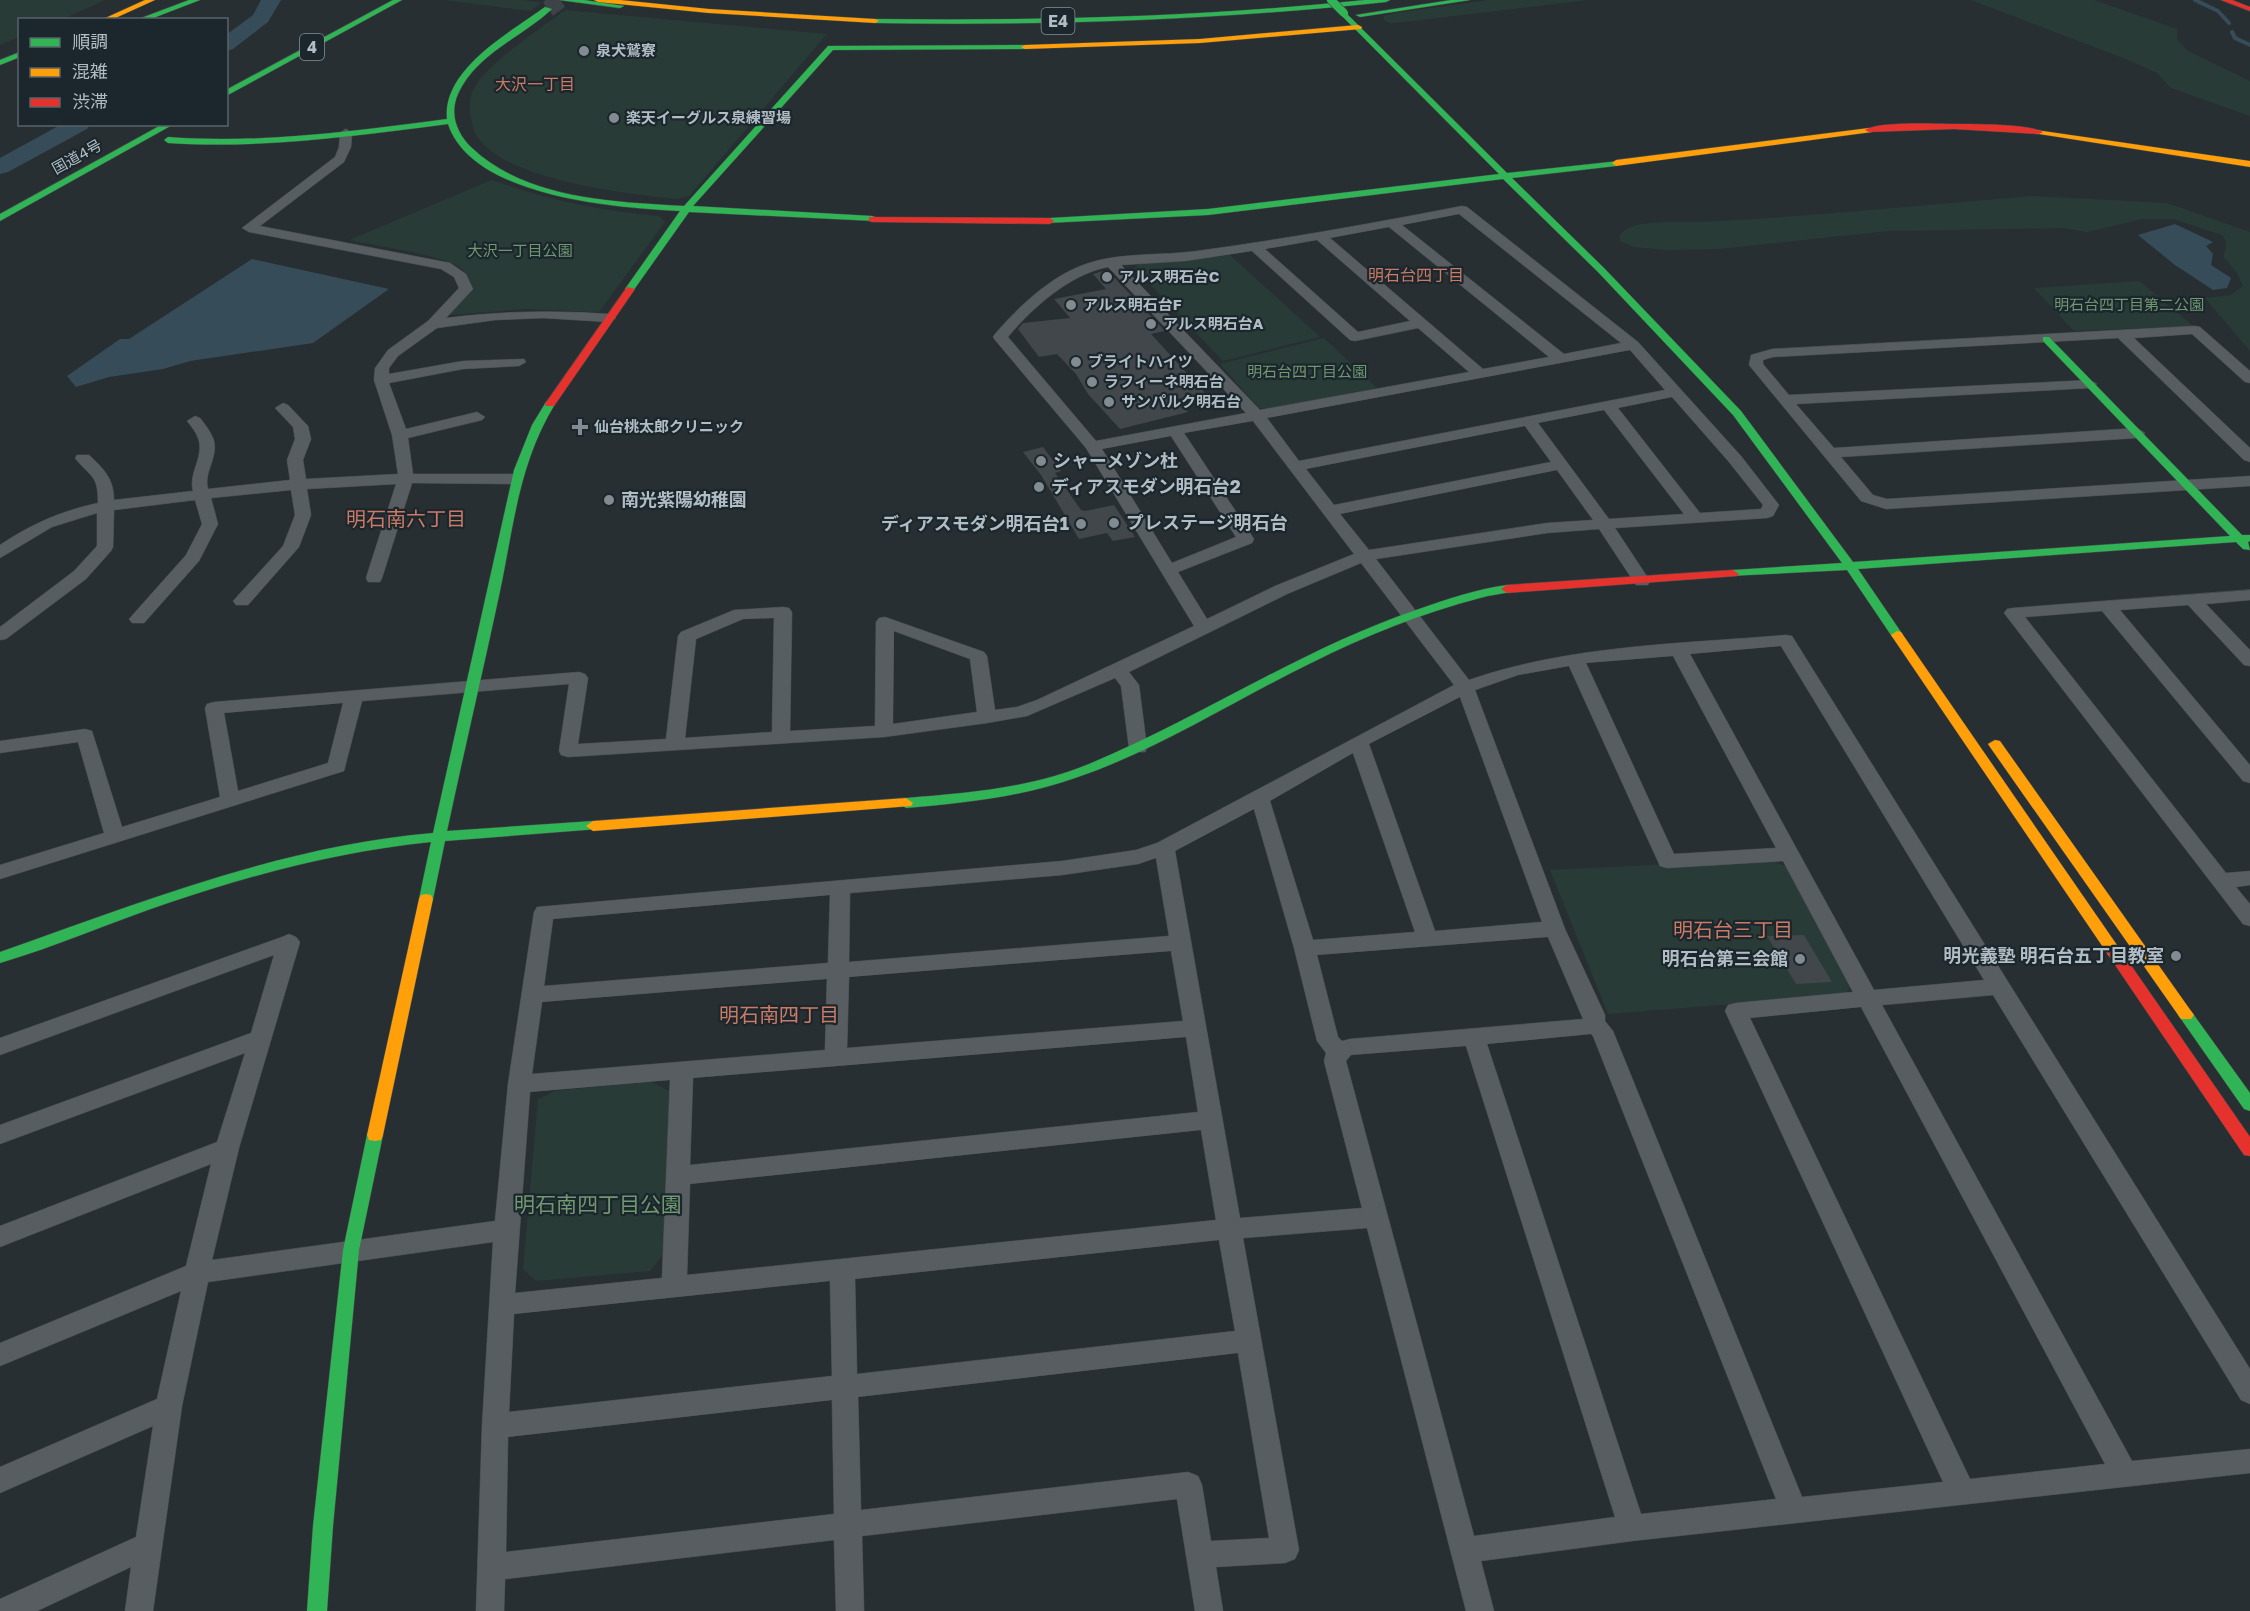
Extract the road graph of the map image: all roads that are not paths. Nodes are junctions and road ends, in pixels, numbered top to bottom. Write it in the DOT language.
graph roads {
  1 [pos="128,0"];
  2 [pos="151,0"];
  3 [pos="165,0"];
  4 [pos="196,0"];
  5 [pos="382,0"];
  6 [pos="398,0"];
  7 [pos="563,0"];
  8 [pos="598,0"];
  9 [pos="658,0"];
  10 [pos="1309,0"];
  11 [pos="1331,0"];
  12 [pos="1386,0"];
  13 [pos="1466,0"];
  14 [pos="2225,0"];
  15 [pos="548,9"];
  16 [pos="2250,9"];
  17 [pos="1353,13"];
  18 [pos="729,14"];
  19 [pos="100,18"];
  20 [pos="101,18"];
  21 [pos="123,18"];
  22 [pos="145,18"];
  23 [pos="18,55"];
  24 [pos="0,63"];
  25 [pos="18,68"];
  26 [pos="0,76"];
  27 [pos="228,83"];
  28 [pos="228,93"];
  29 [pos="451,121"];
  30 [pos="147,126"];
  31 [pos="167,126"];
  32 [pos="170,126"];
  33 [pos="346,134"];
  34 [pos="1488,139"];
  35 [pos="168,140"];
  36 [pos="118,153"];
  37 [pos="2250,164"];
  38 [pos="1510,170"];
  39 [pos="1524,174"];
  40 [pos="0,204"];
  41 [pos="687,208"];
  42 [pos="0,218"];
  43 [pos="1393,224"];
  44 [pos="1320,236"];
  45 [pos="1256,247"];
  46 [pos="1112,263"];
  47 [pos="1641,291"];
  48 [pos="609,318"];
  49 [pos="1421,323"];
  50 [pos="433,324"];
  51 [pos="2122,334"];
  52 [pos="2046,339"];
  53 [pos="1633,345"];
  54 [pos="1561,358"];
  55 [pos="519,362"];
  56 [pos="1480,374"];
  57 [pos="2250,379"];
  58 [pos="381,380"];
  59 [pos="2090,384"];
  60 [pos="1675,392"];
  61 [pos="1785,400"];
  62 [pos="1608,405"];
  63 [pos="283,408"];
  64 [pos="477,417"];
  65 [pos="1257,417"];
  66 [pos="195,421"];
  67 [pos="1529,421"];
  68 [pos="1175,431"];
  69 [pos="2137,433"];
  70 [pos="400,435"];
  71 [pos="1092,446"];
  72 [pos="1829,453"];
  73 [pos="2250,457"];
  74 [pos="83,458"];
  75 [pos="1561,465"];
  76 [pos="1296,466"];
  77 [pos="406,478"];
  78 [pos="515,479"];
  79 [pos="2250,481"];
  80 [pos="298,484"];
  81 [pos="2186,484"];
  82 [pos="201,494"];
  83 [pos="105,507"];
  84 [pos="1330,511"];
  85 [pos="1696,518"];
  86 [pos="1604,524"];
  87 [pos="2244,538"];
  88 [pos="2250,551"];
  89 [pos="0,553"];
  90 [pos="1860,553"];
  91 [pos="1365,556"];
  92 [pos="1869,565"];
  93 [pos="1850,566"];
  94 [pos="1169,570"];
  95 [pos="374,578"];
  96 [pos="1878,578"];
  97 [pos="1642,581"];
  98 [pos="2250,595"];
  99 [pos="2193,600"];
  100 [pos="242,602"];
  101 [pos="2107,606"];
  102 [pos="1409,615"];
  103 [pos="138,619"];
  104 [pos="1204,628"];
  105 [pos="0,635"];
  106 [pos="1679,650"];
  107 [pos="1575,659"];
  108 [pos="2250,661"];
  109 [pos="1118,670"];
  110 [pos="471,687"];
  111 [pos="1465,687"];
  112 [pos="354,696"];
  113 [pos="987,717"];
  114 [pos="885,730"];
  115 [pos="1988,734"];
  116 [pos="781,738"];
  117 [pos="1359,742"];
  118 [pos="675,744"];
  119 [pos="0,747"];
  120 [pos="1138,748"];
  121 [pos="2250,777"];
  122 [pos="1260,798"];
  123 [pos="230,799"];
  124 [pos="115,835"];
  125 [pos="440,837"];
  126 [pos="1164,848"];
  127 [pos="1790,854"];
  128 [pos="0,872"];
  129 [pos="2250,878"];
  130 [pos="2221,881"];
  131 [pos="840,887"];
  132 [pos="2250,919"];
  133 [pos="1555,929"];
  134 [pos="1428,939"];
  135 [pos="1181,943"];
  136 [pos="1305,948"];
  137 [pos="0,958"];
  138 [pos="838,970"];
  139 [pos="2000,986"];
  140 [pos="532,995"];
  141 [pos="1868,999"];
  142 [pos="1594,1024"];
  143 [pos="1196,1028"];
  144 [pos="1474,1037"];
  145 [pos="260,1038"];
  146 [pos="0,1047"];
  147 [pos="1338,1051"];
  148 [pos="836,1058"];
  149 [pos="682,1071"];
  150 [pos="519,1084"];
  151 [pos="2250,1105"];
  152 [pos="1211,1120"];
  153 [pos="0,1136"];
  154 [pos="227,1148"];
  155 [pos="2250,1150"];
  156 [pos="677,1176"];
  157 [pos="1374,1217"];
  158 [pos="1230,1229"];
  159 [pos="506,1230"];
  160 [pos="0,1237"];
  161 [pos="351,1250"];
  162 [pos="842,1271"];
  163 [pos="197,1273"];
  164 [pos="674,1285"];
  165 [pos="501,1305"];
  166 [pos="1249,1341"];
  167 [pos="0,1355"];
  168 [pos="845,1387"];
  169 [pos="2250,1392"];
  170 [pos="169,1406"];
  171 [pos="495,1426"];
  172 [pos="2250,1461"];
  173 [pos="2126,1475"];
  174 [pos="0,1480"];
  175 [pos="1962,1492"];
  176 [pos="1794,1510"];
  177 [pos="848,1525"];
  178 [pos="1632,1528"];
  179 [pos="149,1545"];
  180 [pos="1465,1550"];
  181 [pos="1199,1555"];
  182 [pos="490,1567"];
  183 [pos="6,1611"];
  184 [pos="139,1611"];
  185 [pos="317,1611"];
  186 [pos="490,1611"];
  187 [pos="850,1611"];
  188 [pos="1209,1611"];
  189 [pos="1480,1611"];
  1 -- 19 [label="main road"];
  2 -- 20 [label="main road"];
  3 -- 21 [label="main road"];
  4 -- 22 [label="main road"];
  5 -- 27 [label="main road, 4"];
  6 -- 28 [label="main road, 4"];
  7 -- 18 [label="main road"];
  8 -- 18 [label="main road, E4"];
  9 -- 10 [label="main road, E4"];
  11 -- 17 [label="main road, bridge"];
  12 -- 18 [label="main road, E4"];
  13 -- 17 [label="main road"];
  14 -- 16 [label="main road"];
  15 -- 29 [label="main road"];
  17 -- 34 [label="main road"];
  17 -- 38 [label="main road"];
  17 -- 41 [label="main road"];
  23 -- 24 [label="main road"];
  25 -- 26 [label="main road"];
  29 -- 33 [label="main road"];
  29 -- 41 [label="main road"];
  30 -- 40 [label="main road, 国道4号"];
  31 -- 36 [label="main road, 国道4号"];
  32 -- 35 [label="main road"];
  33 -- 35 [label="main road"];
  33 -- 50 [label="street"];
  35 -- 36 [label="main road"];
  36 -- 42 [label="main road, 国道4号"];
  37 -- 39 [label="main road"];
  38 -- 39 [label="main road"];
  38 -- 41 [label="main road"];
  38 -- 93 [label="main road"];
  39 -- 47 [label="main road"];
  41 -- 48 [label="main road"];
  43 -- 44 [label="street"];
  43 -- 53 [label="street"];
  43 -- 54 [label="street"];
  44 -- 45 [label="street"];
  44 -- 49 [label="street"];
  45 -- 46 [label="street"];
  45 -- 49 [label="street"];
  46 -- 65 [label="street"];
  46 -- 71 [label="street"];
  48 -- 50 [label="street"];
  48 -- 78 [label="main road"];
  49 -- 56 [label="street"];
  50 -- 58 [label="street"];
  51 -- 52 [label="street"];
  51 -- 57 [label="street"];
  51 -- 73 [label="street"];
  52 -- 59 [label="main road"];
  52 -- 61 [label="street"];
  53 -- 54 [label="street"];
  53 -- 60 [label="street"];
  54 -- 56 [label="street"];
  55 -- 58 [label="street"];
  56 -- 65 [label="street"];
  58 -- 70 [label="street"];
  59 -- 61 [label="street"];
  59 -- 69 [label="main road"];
  60 -- 62 [label="street"];
  60 -- 85 [label="street"];
  61 -- 72 [label="street"];
  62 -- 67 [label="street"];
  62 -- 85 [label="street"];
  63 -- 80 [label="street"];
  64 -- 70 [label="street"];
  65 -- 68 [label="street"];
  65 -- 76 [label="street"];
  66 -- 82 [label="street"];
  67 -- 75 [label="street"];
  67 -- 76 [label="street"];
  68 -- 71 [label="street"];
  68 -- 94 [label="street"];
  69 -- 72 [label="street"];
  69 -- 81 [label="main road"];
  70 -- 77 [label="street"];
  71 -- 94 [label="street"];
  72 -- 81 [label="street"];
  74 -- 83 [label="street"];
  75 -- 84 [label="street"];
  75 -- 86 [label="street"];
  76 -- 84 [label="street"];
  77 -- 78 [label="street"];
  77 -- 80 [label="street"];
  77 -- 95 [label="street"];
  78 -- 110 [label="main road"];
  79 -- 81 [label="street"];
  80 -- 82 [label="street"];
  80 -- 100 [label="street"];
  81 -- 87 [label="main road"];
  82 -- 83 [label="street"];
  82 -- 103 [label="street"];
  83 -- 89 [label="street"];
  83 -- 105 [label="street"];
  84 -- 91 [label="street"];
  85 -- 86 [label="street"];
  86 -- 91 [label="street"];
  86 -- 97 [label="street"];
  87 -- 88 [label="main road"];
  87 -- 92 [label="main road"];
  90 -- 92 [label="main road"];
  91 -- 102 [label="street"];
  91 -- 104 [label="street"];
  92 -- 93 [label="main road"];
  92 -- 96 [label="main road"];
  93 -- 97 [label="main road"];
  93 -- 155 [label="main road"];
  94 -- 104 [label="street"];
  97 -- 102 [label="main road"];
  98 -- 99 [label="street"];
  99 -- 101 [label="street"];
  99 -- 108 [label="street"];
  101 -- 121 [label="street"];
  101 -- 130 [label="street"];
  102 -- 111 [label="street"];
  102 -- 120 [label="main road"];
  104 -- 109 [label="street"];
  106 -- 107 [label="street"];
  106 -- 127 [label="street"];
  106 -- 139 [label="street"];
  107 -- 111 [label="street"];
  107 -- 127 [label="street"];
  109 -- 113 [label="street"];
  109 -- 120 [label="street"];
  110 -- 112 [label="street"];
  110 -- 118 [label="street"];
  110 -- 125 [label="main road"];
  111 -- 117 [label="street"];
  111 -- 133 [label="street"];
  112 -- 123 [label="street"];
  112 -- 123 [label="street"];
  113 -- 114 [label="street"];
  113 -- 114 [label="street"];
  114 -- 116 [label="street"];
  115 -- 151 [label="main road"];
  116 -- 118 [label="street"];
  116 -- 118 [label="street"];
  117 -- 122 [label="street"];
  117 -- 134 [label="street"];
  119 -- 124 [label="street"];
  120 -- 125 [label="main road"];
  122 -- 126 [label="street"];
  122 -- 136 [label="street"];
  123 -- 124 [label="street"];
  124 -- 128 [label="street"];
  125 -- 137 [label="main road"];
  125 -- 161 [label="main road"];
  126 -- 131 [label="street"];
  126 -- 135 [label="street"];
  127 -- 141 [label="street"];
  129 -- 130 [label="street"];
  130 -- 132 [label="street"];
  131 -- 138 [label="street"];
  131 -- 140 [label="street"];
  133 -- 134 [label="street"];
  133 -- 142 [label="street"];
  134 -- 136 [label="street"];
  135 -- 138 [label="street"];
  135 -- 143 [label="street"];
  136 -- 147 [label="street"];
  138 -- 140 [label="street"];
  138 -- 148 [label="street"];
  139 -- 141 [label="street"];
  139 -- 169 [label="street"];
  140 -- 150 [label="street"];
  141 -- 173 [label="street"];
  141 -- 175 [label="street"];
  142 -- 144 [label="street"];
  142 -- 176 [label="street"];
  143 -- 148 [label="street"];
  143 -- 152 [label="street"];
  144 -- 147 [label="street"];
  144 -- 178 [label="street"];
  145 -- 146 [label="street"];
  145 -- 153 [label="street"];
  145 -- 154 [label="street"];
  147 -- 157 [label="street"];
  148 -- 149 [label="street"];
  149 -- 150 [label="street"];
  149 -- 156 [label="street"];
  150 -- 159 [label="street"];
  152 -- 156 [label="street"];
  152 -- 158 [label="street"];
  154 -- 160 [label="street"];
  154 -- 163 [label="street"];
  156 -- 164 [label="street"];
  157 -- 158 [label="street"];
  157 -- 180 [label="street"];
  158 -- 162 [label="street"];
  158 -- 166 [label="street"];
  159 -- 161 [label="street"];
  159 -- 165 [label="street"];
  161 -- 163 [label="street"];
  161 -- 185 [label="main road"];
  162 -- 164 [label="street"];
  162 -- 168 [label="street"];
  163 -- 167 [label="street"];
  163 -- 170 [label="street"];
  164 -- 165 [label="street"];
  165 -- 171 [label="street"];
  166 -- 168 [label="street"];
  166 -- 181 [label="street"];
  168 -- 171 [label="street"];
  168 -- 177 [label="street"];
  170 -- 174 [label="street"];
  170 -- 179 [label="street"];
  171 -- 182 [label="street"];
  172 -- 173 [label="street"];
  173 -- 175 [label="street"];
  175 -- 176 [label="street"];
  176 -- 178 [label="street"];
  177 -- 181 [label="street"];
  177 -- 182 [label="street"];
  177 -- 187 [label="street"];
  178 -- 180 [label="street"];
  179 -- 183 [label="street"];
  179 -- 184 [label="street"];
  180 -- 189 [label="street"];
  181 -- 188 [label="street"];
  182 -- 186 [label="street"];
}
